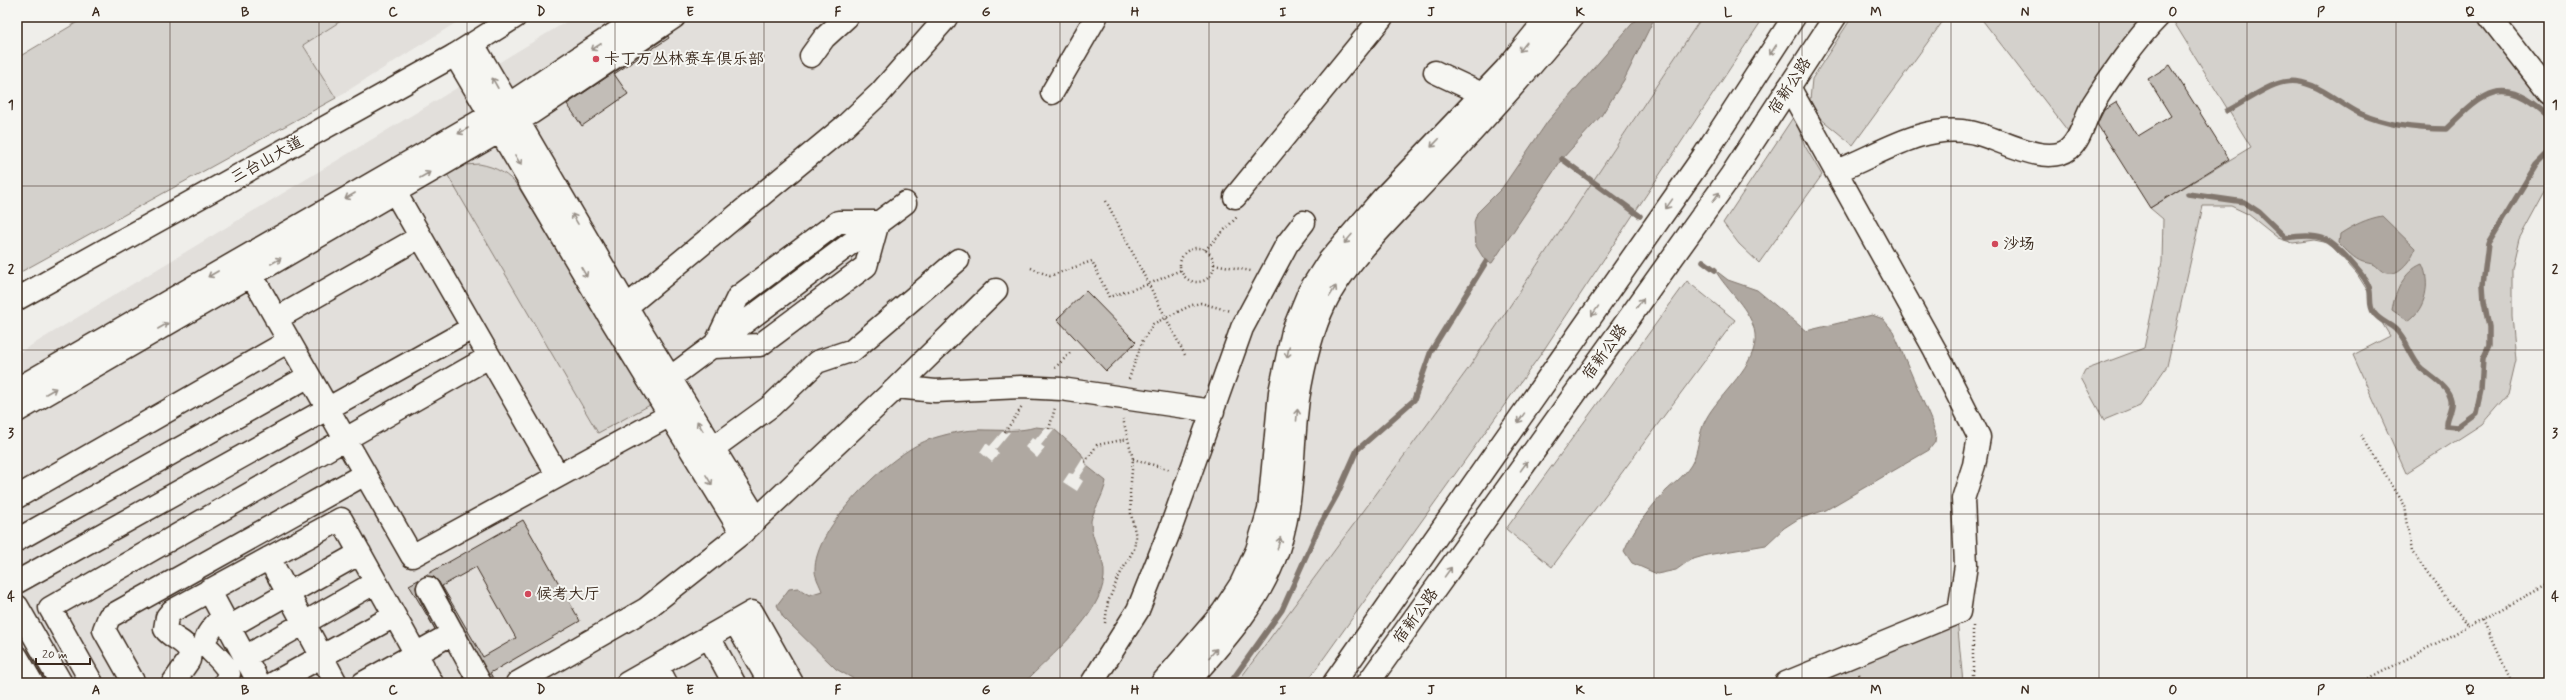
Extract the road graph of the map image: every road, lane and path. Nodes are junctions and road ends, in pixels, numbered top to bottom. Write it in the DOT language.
graph roads {
  1 [pos="515,17"];
  2 [pos="640,17"];
  3 [pos="674,17"];
  4 [pos="847,17"];
  5 [pos="1096,17"];
  6 [pos="1382,17"];
  7 [pos="1548,17"];
  8 [pos="1572,17"];
  9 [pos="1794,17"];
  10 [pos="1835,17"];
  11 [pos="2158,17"];
  12 [pos="2490,17"];
  13 [pos="946,18"];
  14 [pos="464,49"];
  15 [pos="811,56"];
  16 [pos="1434,72"];
  17 [pos="1789,87"];
  18 [pos="1052,92"];
  19 [pos="2549,93"];
  20 [pos="1489,100"];
  21 [pos="504,118"];
  22 [pos="1836,171"];
  23 [pos="390,184"];
  24 [pos="1106,201"];
  25 [pos="905,203"];
  26 [pos="1236,207"];
  27 [pos="1304,222"];
  28 [pos="420,237"];
  29 [pos="1205,250"];
  30 [pos="958,260"];
  31 [pos="1214,264"];
  32 [pos="246,266"];
  33 [pos="1031,268"];
  34 [pos="1181,270"];
  35 [pos="1270,275"];
  36 [pos="1149,284"];
  37 [pos="996,290"];
  38 [pos="17,299"];
  39 [pos="618,311"];
  40 [pos="1166,318"];
  41 [pos="1247,318"];
  42 [pos="276,319"];
  43 [pos="472,328"];
  44 [pos="289,341"];
  45 [pos="1185,355"];
  46 [pos="489,357"];
  47 [pos="309,376"];
  48 [pos="663,384"];
  49 [pos="897,387"];
  50 [pos="1034,388"];
  51 [pos="17,389"];
  52 [pos="1122,398"];
  53 [pos="17,410"];
  54 [pos="328,410"];
  55 [pos="1213,411"];
  56 [pos="670,415"];
  57 [pos="1005,432"];
  58 [pos="2361,435"];
  59 [pos="345,439"];
  60 [pos="1127,439"];
  61 [pos="705,454"];
  62 [pos="1133,459"];
  63 [pos="1085,462"];
  64 [pos="365,474"];
  65 [pos="558,476"];
  66 [pos="1189,476"];
  67 [pos="17,498"];
  68 [pos="749,526"];
  69 [pos="17,540"];
  70 [pos="360,553"];
  71 [pos="269,558"];
  72 [pos="17,582"];
  73 [pos="376,582"];
  74 [pos="2549,584"];
  75 [pos="428,588"];
  76 [pos="209,590"];
  77 [pos="288,594"];
  78 [pos="17,606"];
  79 [pos="1959,612"];
  80 [pos="394,616"];
  81 [pos="2483,619"];
  82 [pos="226,622"];
  83 [pos="736,622"];
  84 [pos="304,623"];
  85 [pos="2468,627"];
  86 [pos="453,633"];
  87 [pos="709,637"];
  88 [pos="245,656"];
  89 [pos="322,656"];
  90 [pos="17,657"];
  91 [pos="1109,659"];
  92 [pos="424,673"];
  93 [pos="662,674"];
  94 [pos="32,683"];
  95 [pos="61,683"];
  96 [pos="92,683"];
  97 [pos="134,683"];
  98 [pos="173,683"];
  99 [pos="225,683"];
  100 [pos="259,683"];
  101 [pos="274,683"];
  102 [pos="336,683"];
  103 [pos="363,683"];
  104 [pos="394,683"];
  105 [pos="480,683"];
  106 [pos="517,683"];
  107 [pos="626,683"];
  108 [pos="734,683"];
  109 [pos="770,683"];
  110 [pos="792,683"];
  111 [pos="1092,683"];
  112 [pos="1162,683"];
  113 [pos="1187,683"];
  114 [pos="1334,683"];
  115 [pos="1368,683"];
  116 [pos="1786,683"];
  117 [pos="1973,683"];
  118 [pos="2361,683"];
  119 [pos="2512,683"];
  1 -- 14 [label="main road, 三台山大道"];
  2 -- 21 [label="main road, one-way"];
  3 -- 21 [label="main road"];
  4 -- 15 [label="main road"];
  5 -- 18 [label="main road"];
  6 -- 26 [label="main road"];
  7 -- 20 [label="main road, one-way"];
  8 -- 20 [label="main road"];
  9 -- 114 [label="main road, 宿新公路, one-way"];
  10 -- 17 [label="main road, 宿新公路"];
  11 -- 22 [label="main road"];
  12 -- 19 [label="main road"];
  13 -- 39 [label="main road"];
  14 -- 21 [label="main road"];
  14 -- 38 [label="main road, 三台山大道"];
  16 -- 20 [label="main road"];
  17 -- 22 [label="main road"];
  115 -- 17 [label="main road, 宿新公路, one-way"];
  20 -- 112 [label="main road, one-way"];
  113 -- 20 [label="main road, one-way"];
  21 -- 23 [label="main road"];
  21 -- 39 [label="main road"];
  22 -- 79 [label="main road"];
  23 -- 28 [label="main road"];
  23 -- 32 [label="main road"];
  24 -- 36 [label="path"];
  25 -- 48 [label="main road"];
  26 -- 29 [label="path"];
  27 -- 35 [label="main road"];
  28 -- 42 [label="main road"];
  28 -- 43 [label="main road"];
  29 -- 31 [label="path"];
  29 -- 34 [label="path"];
  30 -- 61 [label="main road"];
  31 -- 34 [label="path"];
  31 -- 35 [label="path"];
  32 -- 42 [label="main road"];
  32 -- 51 [label="main road, one-way"];
  53 -- 32 [label="main road, one-way"];
  33 -- 36 [label="path"];
  34 -- 36 [label="path"];
  35 -- 41 [label="main road"];
  36 -- 40 [label="path"];
  37 -- 49 [label="main road"];
  39 -- 48 [label="main road"];
  40 -- 41 [label="path"];
  40 -- 45 [label="path"];
  40 -- 52 [label="path"];
  41 -- 55 [label="main road"];
  42 -- 44 [label="main road"];
  43 -- 46 [label="main road"];
  43 -- 54 [label="main road"];
  44 -- 47 [label="main road"];
  44 -- 67 [label="main road"];
  46 -- 59 [label="main road"];
  46 -- 65 [label="main road"];
  47 -- 54 [label="main road"];
  47 -- 69 [label="main road"];
  48 -- 56 [label="main road"];
  61 -- 48 [label="main road, one-way"];
  49 -- 50 [label="main road"];
  49 -- 68 [label="main road"];
  50 -- 52 [label="main road"];
  50 -- 57 [label="path"];
  52 -- 55 [label="main road"];
  52 -- 60 [label="path"];
  54 -- 59 [label="main road"];
  54 -- 72 [label="main road"];
  55 -- 66 [label="main road"];
  56 -- 61 [label="main road"];
  56 -- 65 [label="main road"];
  58 -- 85 [label="path"];
  59 -- 64 [label="main road"];
  59 -- 96 [label="main road"];
  60 -- 62 [label="path"];
  60 -- 63 [label="path"];
  61 -- 68 [label="main road"];
  62 -- 66 [label="path"];
  62 -- 91 [label="path"];
  64 -- 65 [label="main road"];
  64 -- 97 [label="main road"];
  66 -- 91 [label="main road"];
  68 -- 106 [label="main road"];
  70 -- 71 [label="main road"];
  70 -- 73 [label="main road"];
  70 -- 77 [label="main road"];
  71 -- 76 [label="main road"];
  71 -- 77 [label="main road"];
  73 -- 80 [label="main road"];
  73 -- 84 [label="main road"];
  74 -- 81 [label="path"];
  75 -- 86 [label="main road"];
  76 -- 82 [label="main road"];
  76 -- 98 [label="main road"];
  77 -- 82 [label="main road"];
  77 -- 84 [label="main road"];
  78 -- 95 [label="main road"];
  79 -- 116 [label="main road"];
  79 -- 117 [label="path"];
  80 -- 89 [label="main road"];
  80 -- 92 [label="main road"];
  81 -- 85 [label="path"];
  81 -- 119 [label="path"];
  82 -- 88 [label="main road"];
  82 -- 99 [label="main road"];
  83 -- 87 [label="main road"];
  83 -- 109 [label="main road"];
  83 -- 110 [label="main road"];
  84 -- 88 [label="main road"];
  84 -- 89 [label="main road"];
  85 -- 118 [label="path"];
  86 -- 92 [label="main road"];
  86 -- 105 [label="main road"];
  87 -- 93 [label="main road"];
  87 -- 108 [label="main road"];
  88 -- 100 [label="main road"];
  89 -- 101 [label="main road"];
  89 -- 102 [label="main road"];
  90 -- 94 [label="main road"];
  91 -- 111 [label="main road"];
  92 -- 103 [label="main road"];
  92 -- 104 [label="main road"];
  93 -- 107 [label="main road"];
}
